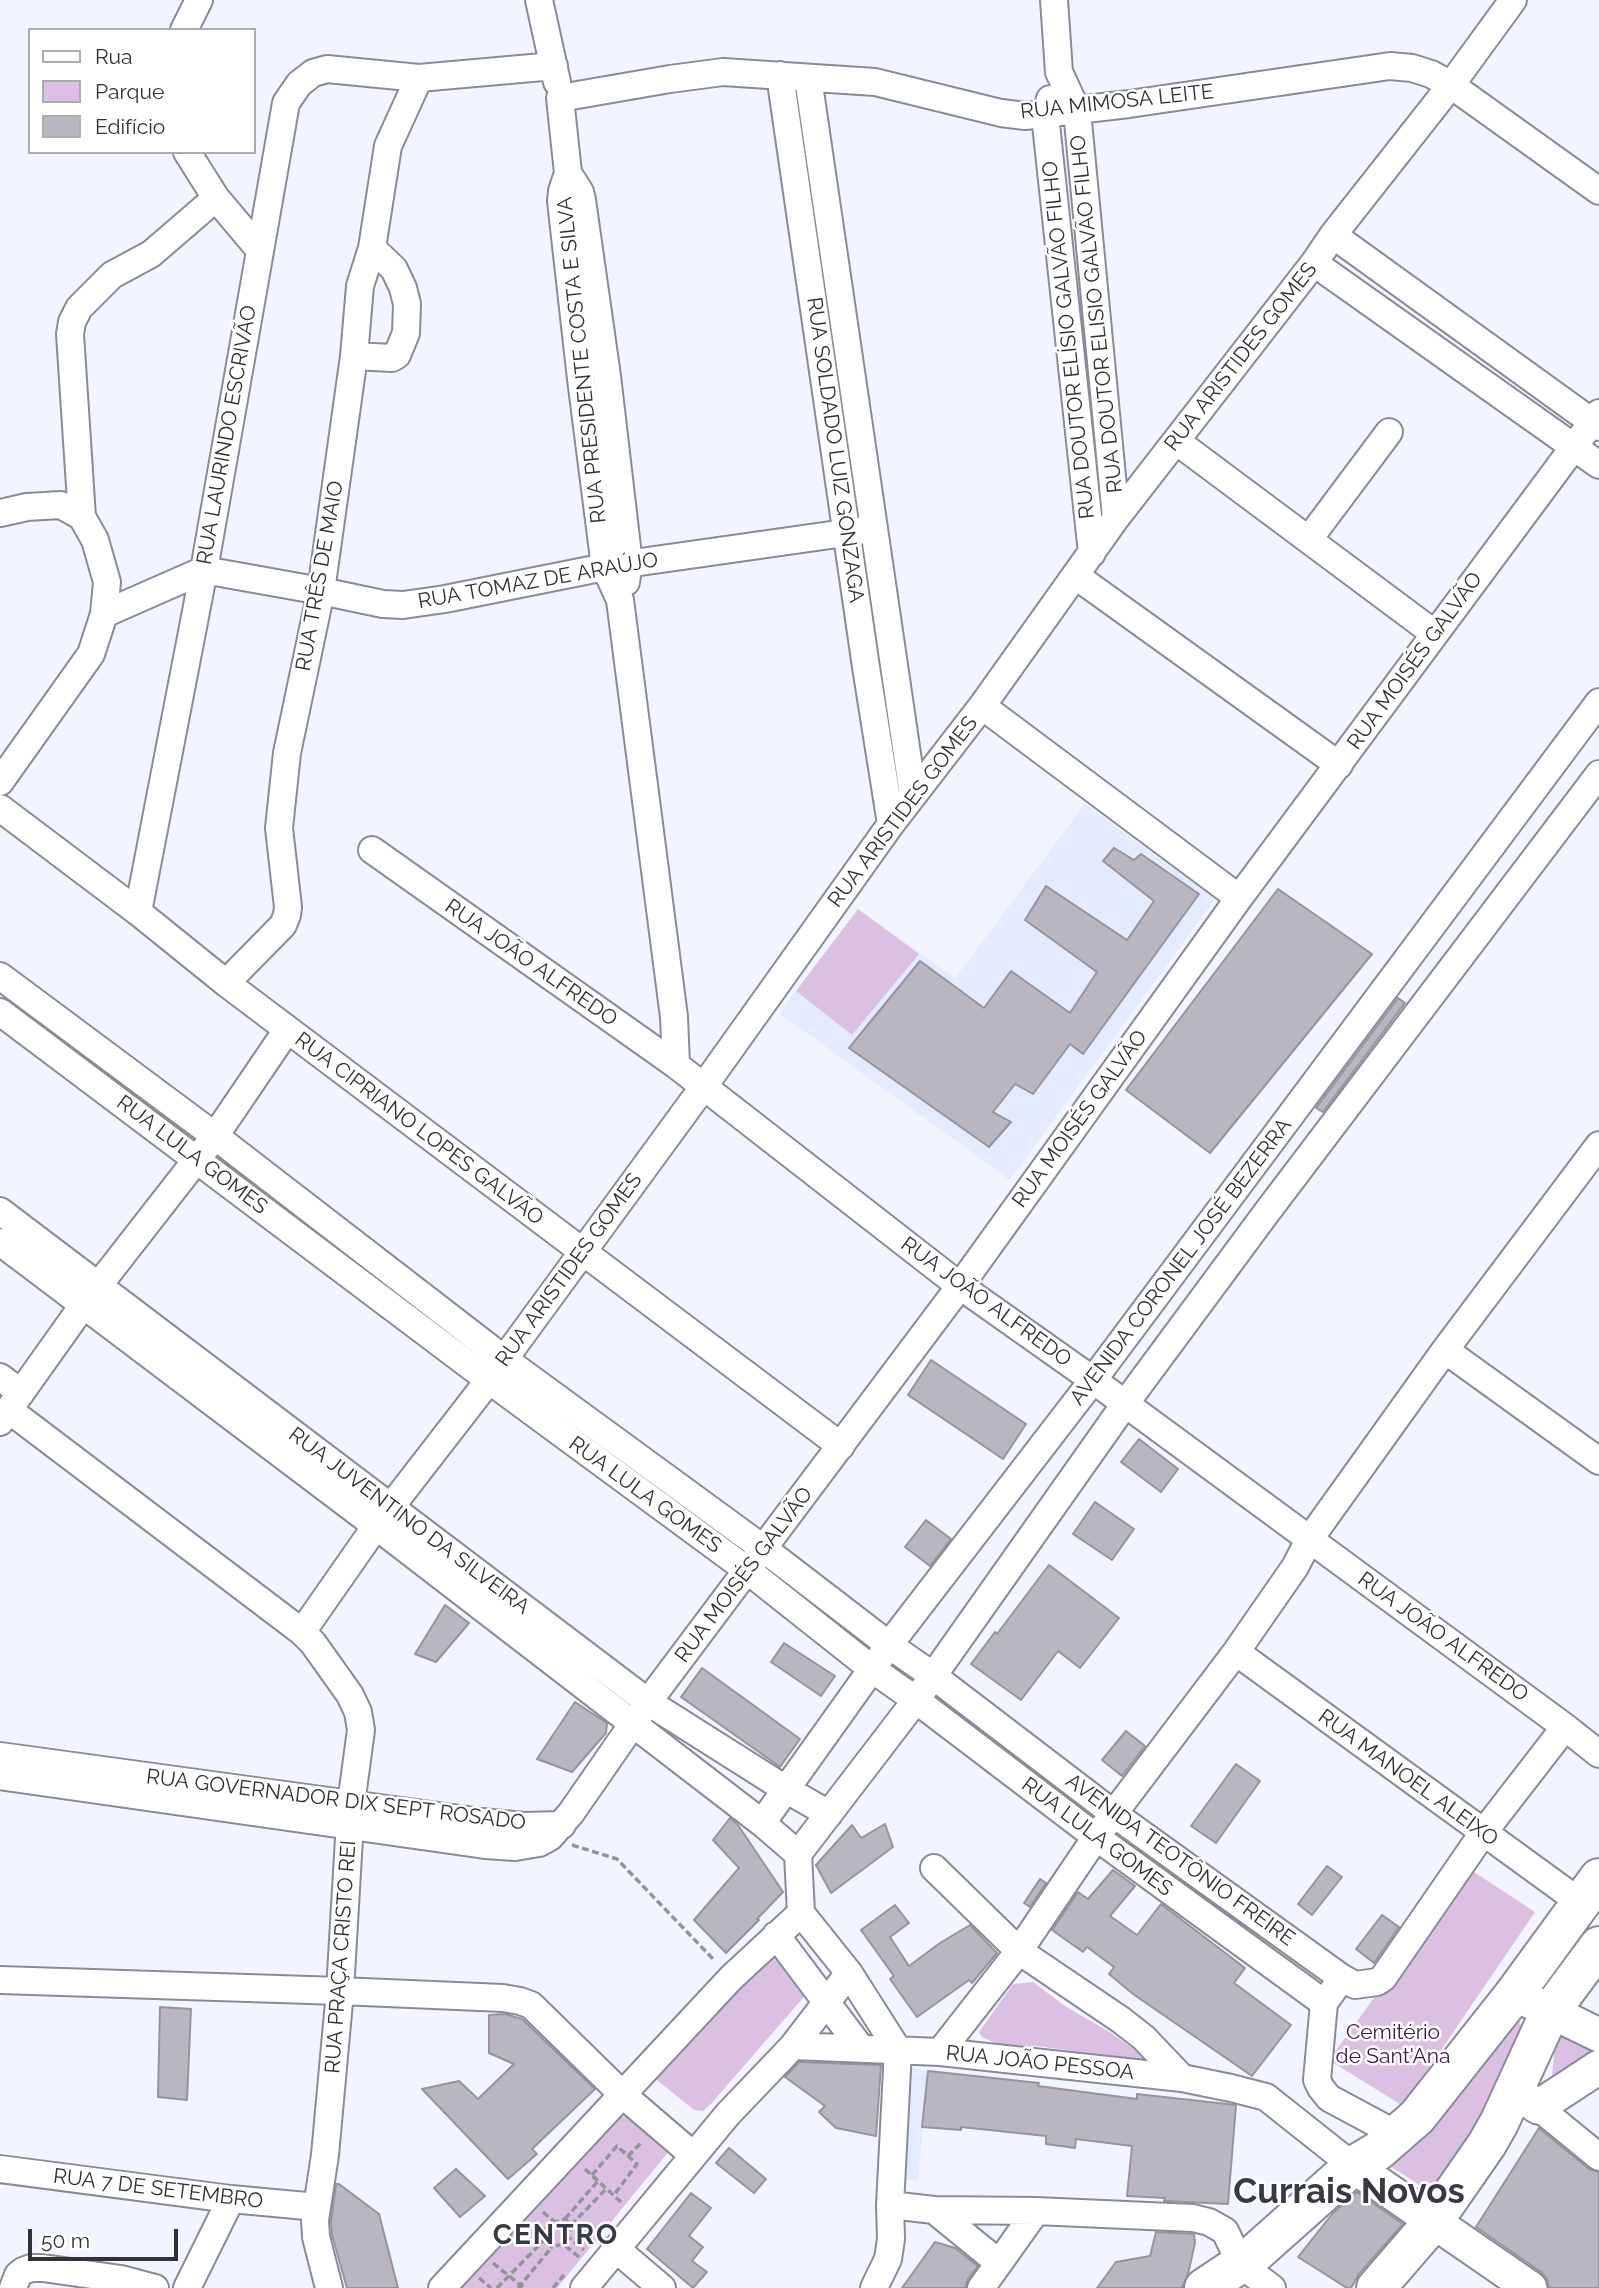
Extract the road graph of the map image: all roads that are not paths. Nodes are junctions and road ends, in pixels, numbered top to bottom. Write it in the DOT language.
graph roads {
  1 [pos="199,0"];
  2 [pos="539,0"];
  3 [pos="1054,0"];
  4 [pos="1514,0"];
  5 [pos="185,28"];
  6 [pos="554,66"];
  7 [pos="1059,72"];
  8 [pos="780,75"];
  9 [pos="419,78"];
  10 [pos="808,78"];
  11 [pos="1451,85"];
  12 [pos="560,97"];
  13 [pos="1077,111"];
  14 [pos="1046,121"];
  15 [pos="188,154"];
  16 [pos="1599,191"];
  17 [pos="216,198"];
  18 [pos="1333,235"];
  19 [pos="372,248"];
  20 [pos="259,249"];
  21 [pos="834,259"];
  22 [pos="807,262"];
  23 [pos="1314,263"];
  24 [pos="584,293"];
  25 [pos="1097,314"];
  26 [pos="1067,318"];
  27 [pos="848,344"];
  28 [pos="820,349"];
  29 [pos="354,356"];
  30 [pos="607,376"];
  31 [pos="581,379"];
  32 [pos="1597,420"];
  33 [pos="1389,432"];
  34 [pos="1176,441"];
  35 [pos="1574,447"];
  36 [pos="1599,465"];
  37 [pos="0,513"];
  38 [pos="82,517"];
  39 [pos="1116,518"];
  40 [pos="861,530"];
  41 [pos="1309,539"];
  42 [pos="1092,553"];
  43 [pos="617,566"];
  44 [pos="204,570"];
  45 [pos="1076,576"];
  46 [pos="321,591"];
  47 [pos="104,614"];
  48 [pos="1435,634"];
  49 [pos="893,663"];
  50 [pos="866,667"];
  51 [pos="1599,702"];
  52 [pos="982,706"];
  53 [pos="1339,765"];
  54 [pos="1599,774"];
  55 [pos="0,782"];
  56 [pos="913,795"];
  57 [pos="0,808"];
  58 [pos="891,824"];
  59 [pos="1497,839"];
  60 [pos="372,850"];
  61 [pos="1530,863"];
  62 [pos="1239,898"];
  63 [pos="138,912"];
  64 [pos="1440,915"];
  65 [pos="1474,939"];
  66 [pos="0,976"];
  67 [pos="226,983"];
  68 [pos="1388,986"];
  69 [pos="1421,1009"];
  70 [pos="0,1012"];
  71 [pos="287,1030"];
  72 [pos="89,1042"];
  73 [pos="676,1065"];
  74 [pos="73,1066"];
  75 [pos="704,1086"];
  76 [pos="1290,1116"];
  77 [pos="215,1136"];
  78 [pos="1323,1140"];
  79 [pos="1595,1157"];
  80 [pos="198,1159"];
  81 [pos="1234,1191"];
  82 [pos="0,1211"];
  83 [pos="1267,1212"];
  84 [pos="1210,1223"];
  85 [pos="347,1239"];
  86 [pos="0,1242"];
  87 [pos="1242,1245"];
  88 [pos="581,1251"];
  89 [pos="331,1260"];
  90 [pos="960,1286"];
  91 [pos="92,1295"];
  92 [pos="1153,1300"];
  93 [pos="1186,1322"];
  94 [pos="1445,1350"];
  95 [pos="496,1369"];
  96 [pos="1093,1380"];
  97 [pos="7,1401"];
  98 [pos="1125,1404"];
  99 [pos="841,1446"];
  100 [pos="1599,1461"];
  101 [pos="384,1516"];
  102 [pos="1310,1540"];
  103 [pos="764,1549"];
  104 [pos="747,1570"];
  105 [pos="500,1607"];
  106 [pos="302,1632"];
  107 [pos="888,1645"];
  108 [pos="1236,1652"];
  109 [pos="872,1669"];
  110 [pos="932,1675"];
  111 [pos="916,1700"];
  112 [pos="648,1702"];
  113 [pos="632,1724"];
  114 [pos="1565,1727"];
  115 [pos="1599,1754"];
  116 [pos="0,1756"];
  117 [pos="0,1776"];
  118 [pos="786,1790"];
  119 [pos="829,1814"];
  120 [pos="1114,1814"];
  121 [pos="351,1815"];
  122 [pos="762,1823"];
  123 [pos="556,1831"];
  124 [pos="1483,1833"];
  125 [pos="1096,1837"];
  126 [pos="798,1854"];
  127 [pos="933,1868"];
  128 [pos="1207,1881"];
  129 [pos="1590,1891"];
  130 [pos="1189,1905"];
  131 [pos="801,1913"];
  132 [pos="776,1935"];
  133 [pos="1599,1946"];
  134 [pos="1019,1951"];
  135 [pos="849,1973"];
  136 [pos="1342,1978"];
  137 [pos="0,1980"];
  138 [pos="340,1991"];
  139 [pos="1515,1993"];
  140 [pos="825,2002"];
  141 [pos="1324,2003"];
  142 [pos="1550,2012"];
  143 [pos="1599,2035"];
  144 [pos="793,2046"];
  145 [pos="860,2047"];
  146 [pos="898,2050"];
  147 [pos="940,2052"];
  148 [pos="1599,2067"];
  149 [pos="1182,2078"];
  150 [pos="623,2095"];
  151 [pos="1526,2099"];
  152 [pos="1398,2135"];
  153 [pos="693,2155"];
  154 [pos="1599,2157"];
  155 [pos="1353,2166"];
  156 [pos="0,2169"];
  157 [pos="232,2199"];
  158 [pos="890,2205"];
  159 [pos="317,2207"];
  160 [pos="934,2210"];
  161 [pos="1036,2211"];
  162 [pos="1433,2222"];
  163 [pos="604,2245"];
  164 [pos="999,2263"];
  165 [pos="1241,2265"];
  166 [pos="577,2278"];
  167 [pos="13,2288"];
  168 [pos="155,2288"];
  169 [pos="187,2288"];
  170 [pos="329,2288"];
  171 [pos="442,2288"];
  172 [pos="662,2288"];
  173 [pos="874,2288"];
  174 [pos="981,2288"];
  175 [pos="1204,2288"];
  176 [pos="1272,2288"];
  177 [pos="1376,2288"];
  178 [pos="1530,2288"];
  1 -- 5 [label="street"];
  2 -- 6 [label="street, RUA PRESIDENTE COSTA E SILVA"];
  3 -- 7 [label="street"];
  4 -- 11 [label="street, RUA ARISTIDES GOMES"];
  6 -- 9 [label="street, RUA LAURINDO ESCRIVÃO"];
  6 -- 12 [label="street, RUA PRESIDENTE COSTA E SILVA"];
  7 -- 13 [label="street, RUA DOUTOR ELISIO GALVÃO FILHO"];
  7 -- 14 [label="street"];
  8 -- 10 [label="street, RUA MIMOSA LEITE"];
  8 -- 12 [label="street, RUA MIMOSA LEITE"];
  8 -- 22 [label="street, RUA SOLDADO LUIZ GONZAGA"];
  9 -- 19 [label="street, RUA TRÊS DE MAIO"];
  9 -- 20 [label="street, RUA LAURINDO ESCRIVÃO"];
  10 -- 14 [label="street, RUA MIMOSA LEITE"];
  10 -- 21 [label="street, RUA SOLDADO LUIZ GONZAGA"];
  11 -- 13 [label="street, RUA MIMOSA LEITE"];
  11 -- 16 [label="street, RUA MIMOSA LEITE"];
  11 -- 18 [label="street, RUA ARISTIDES GOMES"];
  12 -- 24 [label="street, RUA PRESIDENTE COSTA E SILVA"];
  13 -- 14 [label="street, RUA MIMOSA LEITE"];
  13 -- 25 [label="street, RUA DOUTOR ELISIO GALVÃO FILHO"];
  14 -- 26 [label="street, RUA DOUTOR ELÍSIO GALVÃO FILHO"];
  15 -- 17 [label="street"];
  17 -- 20 [label="street"];
  17 -- 38 [label="street"];
  18 -- 23 [label="street, RUA ARISTIDES GOMES"];
  18 -- 32 [label="street"];
  19 -- 29 [label="street, RUA TRÊS DE MAIO"];
  19 -- 29 [label="street"];
  20 -- 44 [label="street, RUA LAURINDO ESCRIVÃO"];
  21 -- 22 [label="street"];
  21 -- 27 [label="street, RUA SOLDADO LUIZ GONZAGA"];
  22 -- 28 [label="street, RUA SOLDADO LUIZ GONZAGA"];
  23 -- 34 [label="street, RUA ARISTIDES GOMES"];
  23 -- 35 [label="street"];
  24 -- 30 [label="street, RUA PRESIDENTE COSTA E SILVA"];
  24 -- 31 [label="street, RUA PRESIDENTE COSTA E SILVA"];
  25 -- 26 [label="street"];
  25 -- 39 [label="street, RUA DOUTOR ELISIO GALVÃO FILHO"];
  26 -- 42 [label="street, RUA DOUTOR ELÍSIO GALVÃO FILHO"];
  27 -- 28 [label="street"];
  27 -- 40 [label="street, RUA SOLDADO LUIZ GONZAGA"];
  28 -- 40 [label="street, RUA SOLDADO LUIZ GONZAGA"];
  29 -- 46 [label="street, RUA TRÊS DE MAIO"];
  30 -- 31 [label="street"];
  30 -- 43 [label="street, RUA PRESIDENTE COSTA E SILVA"];
  31 -- 43 [label="street, RUA PRESIDENTE COSTA E SILVA"];
  32 -- 35 [label="street, RUA MOISÉS GALVÃO"];
  33 -- 41 [label="street"];
  34 -- 39 [label="street, RUA ARISTIDES GOMES"];
  34 -- 41 [label="street"];
  35 -- 36 [label="street"];
  35 -- 48 [label="street, RUA MOISÉS GALVÃO"];
  37 -- 38 [label="street"];
  38 -- 47 [label="street"];
  39 -- 42 [label="street, RUA ARISTIDES GOMES"];
  40 -- 43 [label="street, RUA TOMAZ DE ARAÚJO"];
  40 -- 49 [label="street, RUA SOLDADO LUIZ GONZAGA"];
  40 -- 50 [label="street, RUA SOLDADO LUIZ GONZAGA"];
  41 -- 48 [label="street"];
  42 -- 45 [label="street, RUA ARISTIDES GOMES"];
  43 -- 46 [label="street, RUA TOMAZ DE ARAÚJO"];
  43 -- 73 [label="street, RUA PRESIDENTE COSTA E SILVA"];
  44 -- 46 [label="street, RUA TOMAZ DE ARAÚJO"];
  44 -- 47 [label="street"];
  44 -- 63 [label="street, RUA LAURINDO ESCRIVÃO"];
  45 -- 52 [label="street, RUA ARISTIDES GOMES"];
  45 -- 53 [label="street"];
  46 -- 67 [label="street, RUA TRÊS DE MAIO"];
  47 -- 55 [label="street"];
  48 -- 53 [label="street, RUA MOISÉS GALVÃO"];
  49 -- 50 [label="street"];
  49 -- 56 [label="street, RUA SOLDADO LUIZ GONZAGA"];
  50 -- 58 [label="street, RUA SOLDADO LUIZ GONZAGA"];
  51 -- 59 [label="street, AVENIDA CORONEL JOSÉ BEZERRA"];
  52 -- 56 [label="street, RUA ARISTIDES GOMES"];
  52 -- 62 [label="street"];
  53 -- 62 [label="street, RUA MOISÉS GALVÃO"];
  54 -- 61 [label="street, AVENIDA CORONEL JOSÉ BEZERRA"];
  56 -- 58 [label="street, RUA ARISTIDES GOMES"];
  57 -- 63 [label="street, RUA CIPRIANO LOPES GALVÃO"];
  58 -- 75 [label="street, RUA ARISTIDES GOMES"];
  59 -- 61 [label="street"];
  59 -- 64 [label="street, AVENIDA CORONEL JOSÉ BEZERRA"];
  60 -- 73 [label="street, RUA JOÃO ALFREDO"];
  61 -- 65 [label="street, AVENIDA CORONEL JOSÉ BEZERRA"];
  62 -- 90 [label="street, RUA MOISÉS GALVÃO"];
  63 -- 67 [label="street, RUA CIPRIANO LOPES GALVÃO"];
  64 -- 65 [label="street"];
  64 -- 68 [label="street, AVENIDA CORONEL JOSÉ BEZERRA"];
  65 -- 69 [label="street, AVENIDA CORONEL JOSÉ BEZERRA"];
  66 -- 72 [label="street, RUA LULA GOMES"];
  67 -- 71 [label="street, RUA CIPRIANO LOPES GALVÃO"];
  68 -- 69 [label="street"];
  68 -- 76 [label="street, AVENIDA CORONEL JOSÉ BEZERRA"];
  69 -- 78 [label="street, AVENIDA CORONEL JOSÉ BEZERRA"];
  70 -- 74 [label="street, RUA LULA GOMES"];
  71 -- 77 [label="street"];
  71 -- 88 [label="street, RUA CIPRIANO LOPES GALVÃO"];
  72 -- 74 [label="street"];
  72 -- 77 [label="street, RUA LULA GOMES"];
  73 -- 75 [label="street, RUA JOÃO ALFREDO"];
  74 -- 80 [label="street, RUA LULA GOMES"];
  75 -- 88 [label="street, RUA ARISTIDES GOMES"];
  75 -- 90 [label="street, RUA JOÃO ALFREDO"];
  76 -- 78 [label="street"];
  76 -- 81 [label="street, AVENIDA CORONEL JOSÉ BEZERRA"];
  77 -- 80 [label="street"];
  77 -- 85 [label="street, RUA LULA GOMES"];
  78 -- 83 [label="street, AVENIDA CORONEL JOSÉ BEZERRA"];
  79 -- 94 [label="street"];
  80 -- 89 [label="street, RUA LULA GOMES"];
  80 -- 91 [label="street"];
  81 -- 83 [label="street"];
  81 -- 84 [label="street, AVENIDA CORONEL JOSÉ BEZERRA"];
  82 -- 91 [label="street, RUA JUVENTINO DA SILVEIRA"];
  83 -- 87 [label="street, AVENIDA CORONEL JOSÉ BEZERRA"];
  84 -- 87 [label="street"];
  84 -- 92 [label="street, AVENIDA CORONEL JOSÉ BEZERRA"];
  85 -- 89 [label="street"];
  85 -- 95 [label="street, RUA LULA GOMES"];
  86 -- 91 [label="street, RUA JUVENTINO DA SILVEIRA"];
  87 -- 93 [label="street, AVENIDA CORONEL JOSÉ BEZERRA"];
  88 -- 95 [label="street, RUA ARISTIDES GOMES"];
  88 -- 99 [label="street, RUA CIPRIANO LOPES GALVÃO"];
  89 -- 95 [label="street, RUA LULA GOMES"];
  90 -- 96 [label="street, RUA JOÃO ALFREDO"];
  90 -- 99 [label="street, RUA MOISÉS GALVÃO"];
  91 -- 97 [label="street"];
  91 -- 101 [label="street, RUA JUVENTINO DA SILVEIRA"];
  92 -- 93 [label="street"];
  92 -- 96 [label="street, AVENIDA CORONEL JOSÉ BEZERRA"];
  93 -- 98 [label="street, AVENIDA CORONEL JOSÉ BEZERRA"];
  94 -- 100 [label="street"];
  94 -- 102 [label="street"];
  95 -- 101 [label="street, RUA ARISTIDES GOMES"];
  95 -- 103 [label="street, RUA LULA GOMES"];
  95 -- 104 [label="street, RUA LULA GOMES"];
  96 -- 98 [label="street, RUA JOÃO ALFREDO"];
  96 -- 107 [label="street, AVENIDA CORONEL JOSÉ BEZERRA"];
  97 -- 106 [label="street, RUA PRAÇA CRISTO REI"];
  98 -- 102 [label="street, RUA JOÃO ALFREDO"];
  98 -- 110 [label="street, AVENIDA CORONEL JOSÉ BEZERRA"];
  99 -- 103 [label="street, RUA MOISÉS GALVÃO"];
  101 -- 105 [label="street, RUA JUVENTINO DA SILVEIRA"];
  101 -- 106 [label="street, RUA ARISTIDES GOMES"];
  102 -- 108 [label="street"];
  102 -- 114 [label="street, RUA JOÃO ALFREDO"];
  103 -- 104 [label="street, RUA MOISÉS GALVÃO"];
  103 -- 107 [label="street, RUA LULA GOMES"];
  104 -- 109 [label="street, RUA LULA GOMES"];
  104 -- 112 [label="street, RUA MOISÉS GALVÃO"];
  105 -- 112 [label="street, RUA JUVENTINO DA SILVEIRA"];
  105 -- 113 [label="street, RUA JUVENTINO DA SILVEIRA"];
  106 -- 121 [label="street, RUA PRAÇA CRISTO REI"];
  107 -- 109 [label="street, AVENIDA CORONEL JOSÉ BEZERRA"];
  107 -- 110 [label="street, RUA LULA GOMES"];
  108 -- 120 [label="street"];
  108 -- 124 [label="street, RUA MANOEL ALEIXO"];
  109 -- 111 [label="street, RUA LULA GOMES"];
  109 -- 118 [label="street, AVENIDA CORONEL JOSÉ BEZERRA"];
  110 -- 111 [label="street, AVENIDA CORONEL JOSÉ BEZERRA"];
  110 -- 120 [label="street, AVENIDA TEOTÔNIO FREIRE"];
  111 -- 119 [label="street, AVENIDA CORONEL JOSÉ BEZERRA"];
  111 -- 125 [label="street, RUA LULA GOMES"];
  112 -- 113 [label="street, RUA MOISÉS GALVÃO"];
  112 -- 118 [label="street, RUA JUVENTINO DA SILVEIRA"];
  113 -- 122 [label="street, RUA JUVENTINO DA SILVEIRA"];
  113 -- 123 [label="street, RUA MOISÉS GALVÃO"];
  114 -- 115 [label="street, RUA JOÃO ALFREDO"];
  114 -- 124 [label="street"];
  116 -- 121 [label="street, RUA GOVERNADOR DIX SEPT ROSADO"];
  117 -- 121 [label="street, RUA GOVERNADOR DIX SEPT ROSADO"];
  118 -- 119 [label="street, RUA JUVENTINO DA SILVEIRA"];
  118 -- 122 [label="street, AVENIDA CORONEL JOSÉ BEZERRA"];
  119 -- 126 [label="street, AVENIDA CORONEL JOSÉ BEZERRA"];
  120 -- 125 [label="street"];
  120 -- 128 [label="street, AVENIDA TEOTÔNIO FREIRE"];
  121 -- 123 [label="street, RUA GOVERNADOR DIX SEPT ROSADO"];
  121 -- 138 [label="street, RUA PRAÇA CRISTO REI"];
  122 -- 126 [label="street, RUA JUVENTINO DA SILVEIRA"];
  124 -- 129 [label="street, RUA MANOEL ALEIXO"];
  124 -- 136 [label="street"];
  125 -- 130 [label="street, RUA LULA GOMES"];
  125 -- 134 [label="street"];
  126 -- 131 [label="street"];
  127 -- 134 [label="street, RUA JOÃO PESSOA"];
  128 -- 130 [label="street"];
  128 -- 136 [label="street, AVENIDA TEOTÔNIO FREIRE"];
  129 -- 139 [label="highway"];
  130 -- 141 [label="street, RUA LULA GOMES"];
  131 -- 132 [label="street"];
  131 -- 135 [label="street"];
  132 -- 140 [label="street"];
  132 -- 150 [label="street"];
  133 -- 142 [label="highway"];
  134 -- 147 [label="street"];
  134 -- 149 [label="street, RUA JOÃO PESSOA"];
  135 -- 140 [label="street"];
  135 -- 146 [label="street"];
  136 -- 141 [label="street"];
  137 -- 138 [label="street"];
  138 -- 150 [label="street"];
  138 -- 159 [label="street, RUA PRAÇA CRISTO REI"];
  139 -- 142 [label="main road"];
  139 -- 152 [label="highway"];
  140 -- 144 [label="street"];
  140 -- 145 [label="street"];
  141 -- 152 [label="street"];
  142 -- 143 [label="main road"];
  142 -- 151 [label="highway"];
  144 -- 145 [label="street, RUA JOÃO PESSOA"];
  144 -- 153 [label="street"];
  145 -- 146 [label="street, RUA JOÃO PESSOA"];
  146 -- 147 [label="street, RUA JOÃO PESSOA"];
  146 -- 158 [label="street"];
  147 -- 149 [label="street, RUA JOÃO PESSOA"];
  148 -- 151 [label="main road"];
  149 -- 155 [label="street, RUA JOÃO PESSOA"];
  150 -- 153 [label="street"];
  150 -- 171 [label="street"];
  151 -- 154 [label="street"];
  151 -- 162 [label="highway"];
  152 -- 155 [label="highway"];
  153 -- 163 [label="street"];
  155 -- 162 [label="main road"];
  155 -- 165 [label="highway"];
  156 -- 157 [label="street, RUA 7 DE SETEMBRO"];
  157 -- 159 [label="street, RUA 7 DE SETEMBRO"];
  157 -- 169 [label="street"];
  158 -- 160 [label="street"];
  158 -- 173 [label="street"];
  159 -- 170 [label="street, RUA PRAÇA CRISTO REI"];
  160 -- 161 [label="street"];
  160 -- 164 [label="street"];
  161 -- 164 [label="street"];
  161 -- 165 [label="street"];
  162 -- 177 [label="highway"];
  162 -- 178 [label="main road"];
  163 -- 166 [label="street"];
  163 -- 172 [label="street"];
  164 -- 174 [label="street"];
  165 -- 175 [label="highway"];
  165 -- 176 [label="street"];
  167 -- 168 [label="street"];
}
